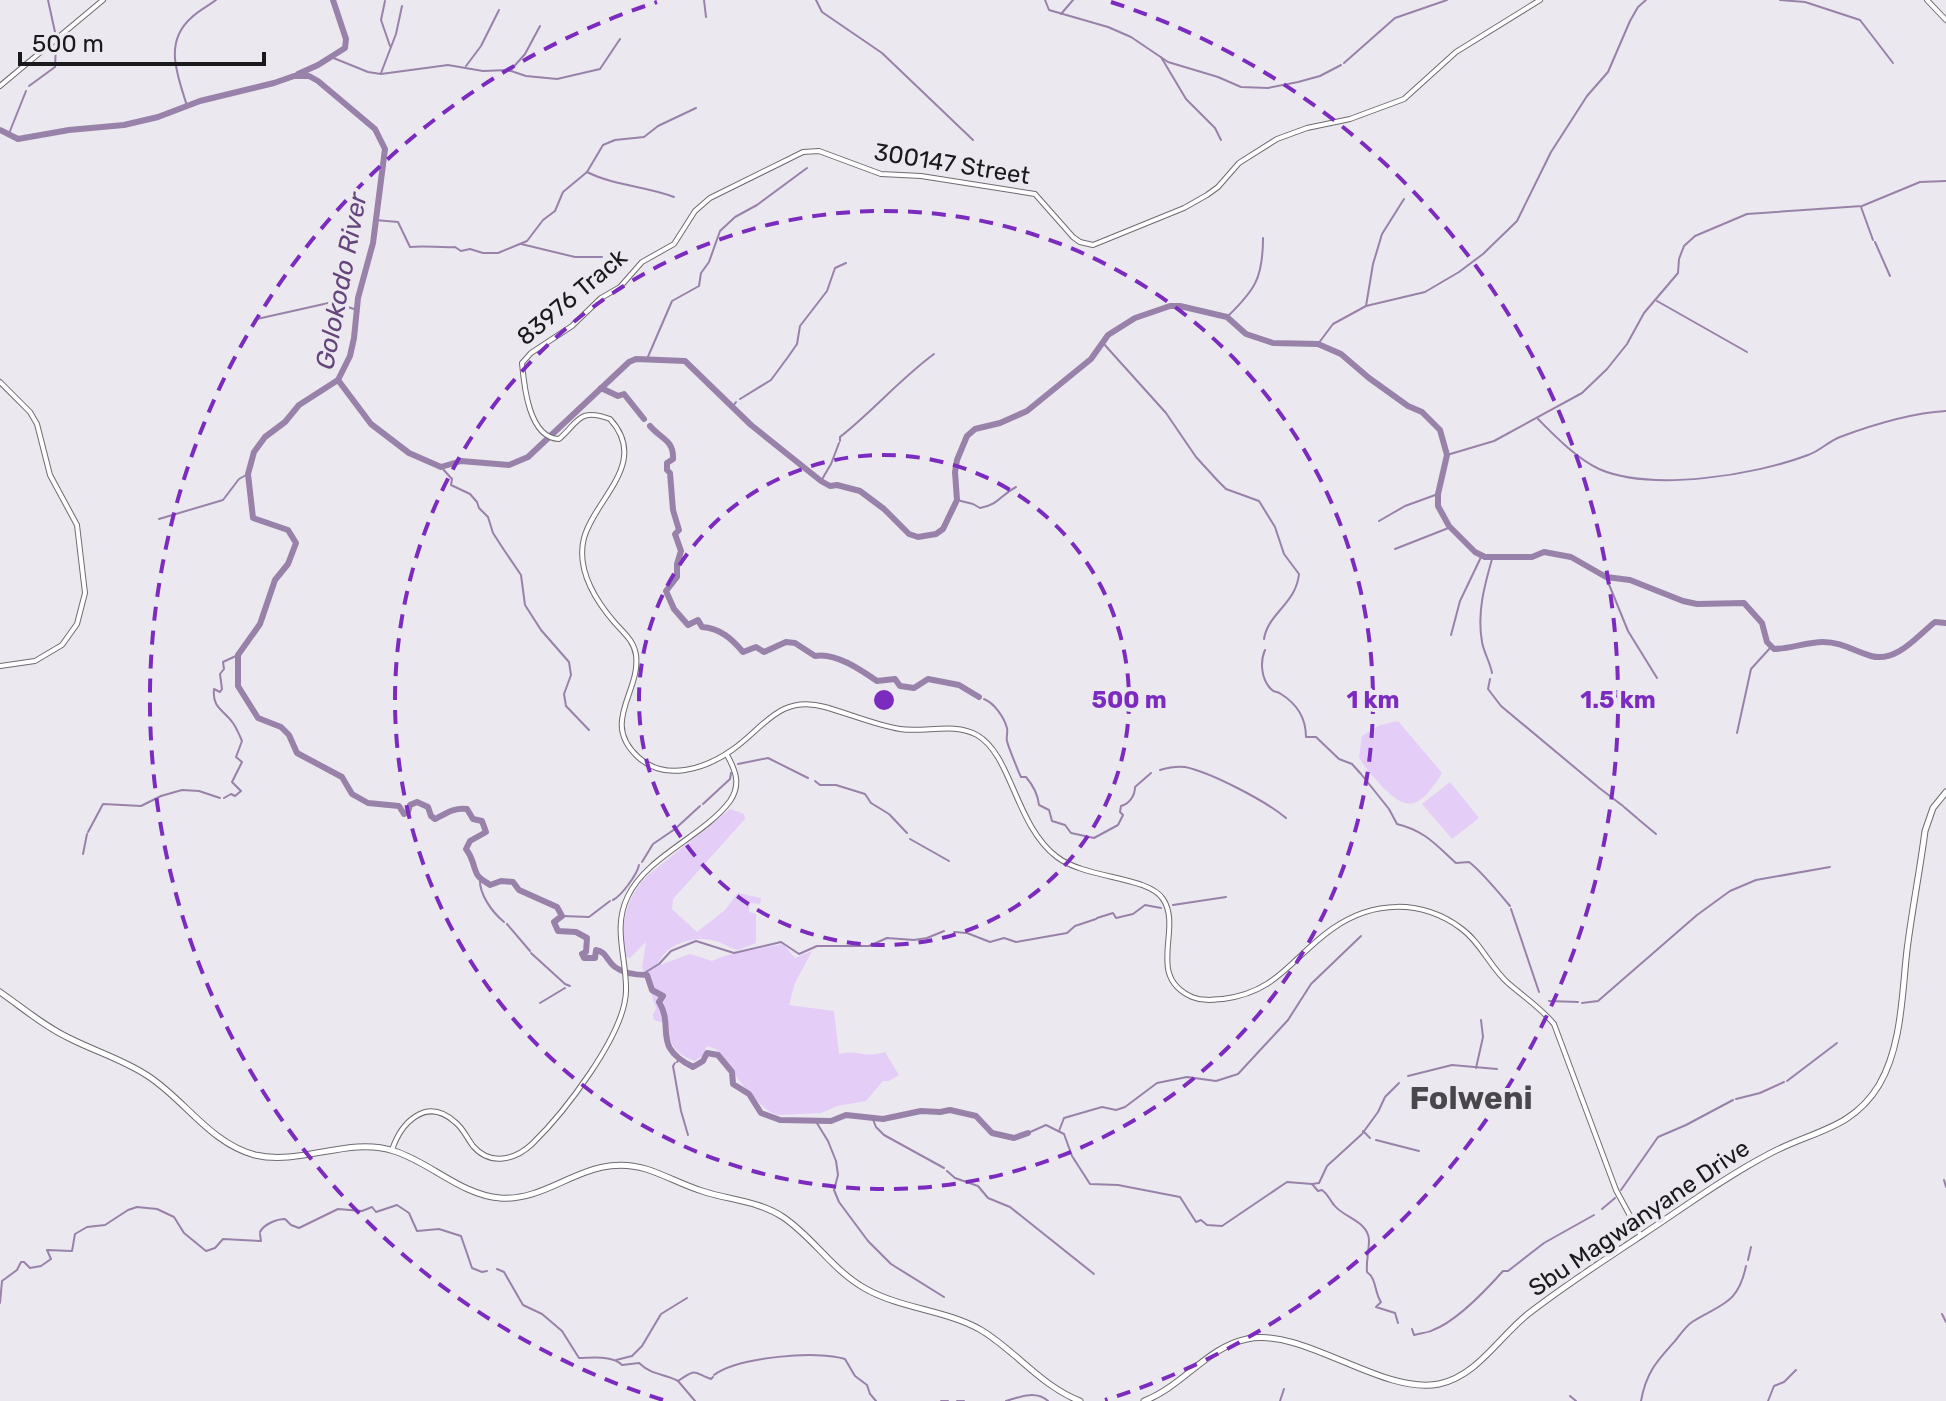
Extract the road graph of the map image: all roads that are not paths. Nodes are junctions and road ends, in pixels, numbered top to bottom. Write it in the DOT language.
graph roads {
  1 [pos="103,0"];
  2 [pos="1540,0"];
  3 [pos="1927,0"];
  4 [pos="1946,20"];
  5 [pos="0,86"];
  6 [pos="695,211"];
  7 [pos="0,382"];
  8 [pos="0,666"];
  9 [pos="727,754"];
  10 [pos="1946,792"];
  11 [pos="0,992"];
  12 [pos="392,1150"];
  13 [pos="1641,1236"];
  14 [pos="1080,1401"];
  15 [pos="1144,1401"];
  1 -- 5 [label="street"];
  2 -- 6 [label="street, 300147 Street"];
  3 -- 4 [label="street"];
  6 -- 9 [label="street, 83976 Track"];
  7 -- 8 [label="street"];
  9 -- 12 [label="street"];
  9 -- 13 [label="street"];
  10 -- 13 [label="main road, Sbu Magwanyane Drive"];
  11 -- 12 [label="main road"];
  12 -- 14 [label="main road"];
  13 -- 15 [label="main road, Sbu Magwanyane Drive"];
}
